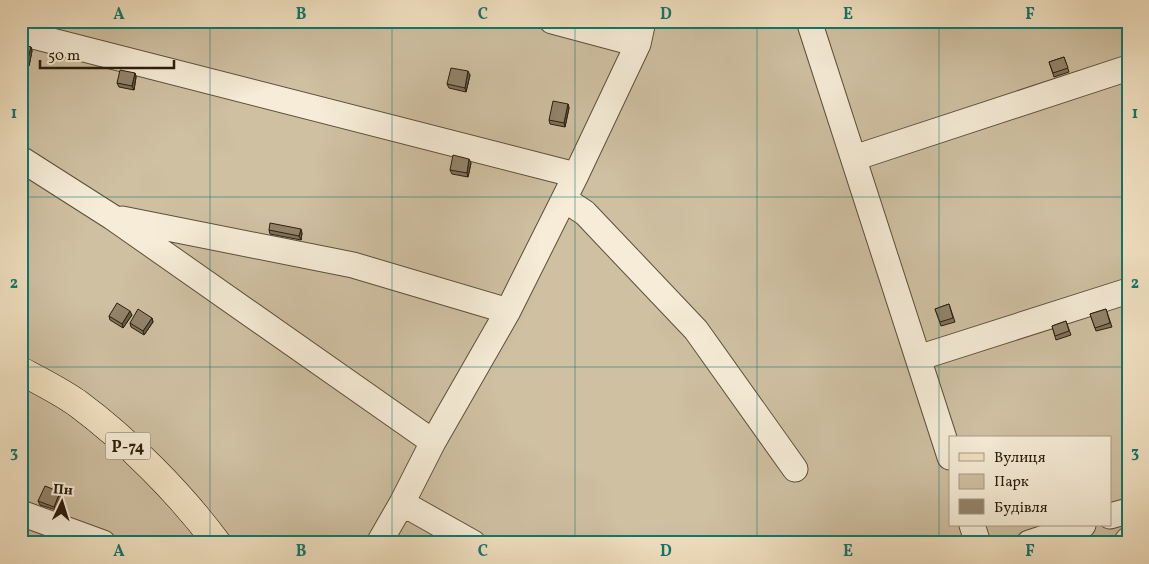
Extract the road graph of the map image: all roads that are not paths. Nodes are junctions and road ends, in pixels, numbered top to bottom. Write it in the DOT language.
graph roads {
  1 [pos="552,21"];
  2 [pos="809,21"];
  3 [pos="21,33"];
  4 [pos="641,33"];
  5 [pos="1128,68"];
  6 [pos="854,158"];
  7 [pos="21,159"];
  8 [pos="576,175"];
  9 [pos="564,199"];
  10 [pos="112,217"];
  11 [pos="1128,291"];
  12 [pos="508,311"];
  13 [pos="918,358"];
  14 [pos="21,371"];
  15 [pos="432,442"];
  16 [pos="949,454"];
  17 [pos="795,468"];
  18 [pos="402,504"];
  19 [pos="1128,511"];
  20 [pos="21,513"];
  21 [pos="1112,515"];
  22 [pos="972,526"];
  23 [pos="1080,526"];
  24 [pos="104,543"];
  25 [pos="217,543"];
  26 [pos="379,543"];
  27 [pos="473,543"];
  28 [pos="978,543"];
  29 [pos="1029,543"];
  1 -- 4 [label="lane"];
  2 -- 6 [label="lane"];
  3 -- 8 [label="lane"];
  4 -- 8 [label="lane"];
  5 -- 6 [label="lane"];
  6 -- 13 [label="lane"];
  7 -- 10 [label="lane"];
  8 -- 9 [label="lane"];
  9 -- 12 [label="lane"];
  9 -- 17 [label="lane"];
  10 -- 12 [label="lane"];
  10 -- 15 [label="lane"];
  11 -- 13 [label="lane"];
  12 -- 15 [label="lane"];
  13 -- 16 [label="lane"];
  14 -- 25 [label="main road, Р-74"];
  15 -- 18 [label="lane"];
  18 -- 26 [label="lane"];
  18 -- 27 [label="lane"];
  19 -- 21 [label="lane"];
  20 -- 24 [label="lane"];
  22 -- 28 [label="lane"];
  23 -- 29 [label="lane"];
}
